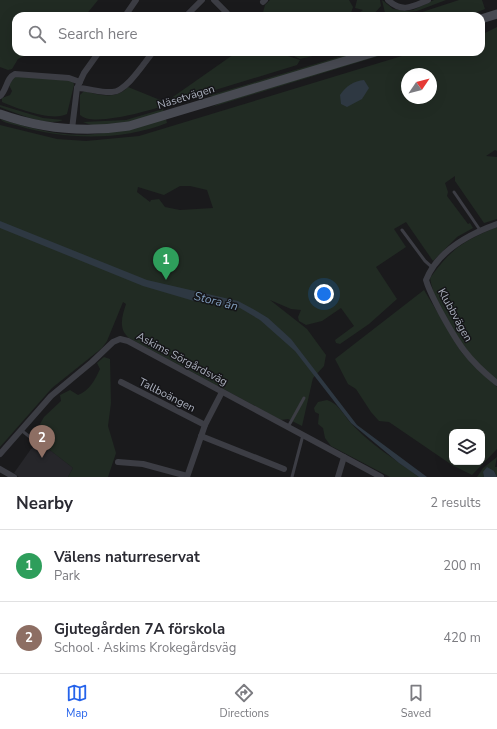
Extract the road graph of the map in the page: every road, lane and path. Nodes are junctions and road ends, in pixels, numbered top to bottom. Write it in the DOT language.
graph roads {
  1 [pos="136,0"];
  2 [pos="202,0"];
  3 [pos="214,0"];
  4 [pos="388,0"];
  5 [pos="428,0"];
  6 [pos="128,12"];
  7 [pos="190,12"];
  8 [pos="224,12"];
  9 [pos="497,14"];
  10 [pos="485,18"];
  11 [pos="97,56"];
  12 [pos="150,56"];
  13 [pos="362,56"];
  14 [pos="79,85"];
  15 [pos="0,96"];
  16 [pos="0,114"];
  17 [pos="72,130"];
  18 [pos="454,192"];
  19 [pos="497,224"];
  20 [pos="402,230"];
  21 [pos="480,230"];
  22 [pos="433,268"];
  23 [pos="121,382"];
  24 [pos="497,383"];
  25 [pos="222,392"];
  26 [pos="304,398"];
  27 [pos="205,425"];
  28 [pos="288,427"];
  29 [pos="21,430"];
  30 [pos="302,435"];
  31 [pos="201,436"];
  32 [pos="35,441"];
  33 [pos="0,454"];
  34 [pos="344,457"];
  35 [pos="118,462"];
  36 [pos="0,469"];
  37 [pos="284,469"];
  38 [pos="187,476"];
  39 [pos="14,477"];
  40 [pos="292,477"];
  41 [pos="338,477"];
  42 [pos="381,477"];
  1 -- 6 [label="street"];
  2 -- 7 [label="street"];
  3 -- 8 [label="street"];
  4 -- 5 [label="street"];
  9 -- 10 [label="street"];
  11 -- 14 [label="street"];
  12 -- 14 [label="street"];
  13 -- 17 [label="street, Näsetvägen"];
  14 -- 15 [label="street"];
  14 -- 17 [label="street"];
  16 -- 17 [label="street, Näsetvägen"];
  18 -- 21 [label="lane"];
  19 -- 21 [label="street, Klubbvägen"];
  20 -- 22 [label="lane"];
  21 -- 22 [label="street, Klubbvägen"];
  22 -- 24 [label="street, Klubbvägen"];
  23 -- 27 [label="street, Tallboängen"];
  25 -- 27 [label="street"];
  25 -- 28 [label="street, Askims Sörgårdsväg"];
  25 -- 29 [label="street, Askims Sörgårdsväg"];
  26 -- 28 [label="lane"];
  27 -- 31 [label="street"];
  28 -- 30 [label="street, Askims Sörgårdsväg"];
  29 -- 32 [label="lane"];
  29 -- 33 [label="street, Askims Sörgårdsväg"];
  30 -- 34 [label="street, Askims Sörgårdsväg"];
  30 -- 40 [label="lane"];
  31 -- 37 [label="street"];
  31 -- 38 [label="street"];
  34 -- 41 [label="street"];
  34 -- 42 [label="street, Askims Sörgårdsväg"];
  35 -- 38 [label="street"];
  36 -- 39 [label="street"];
}
